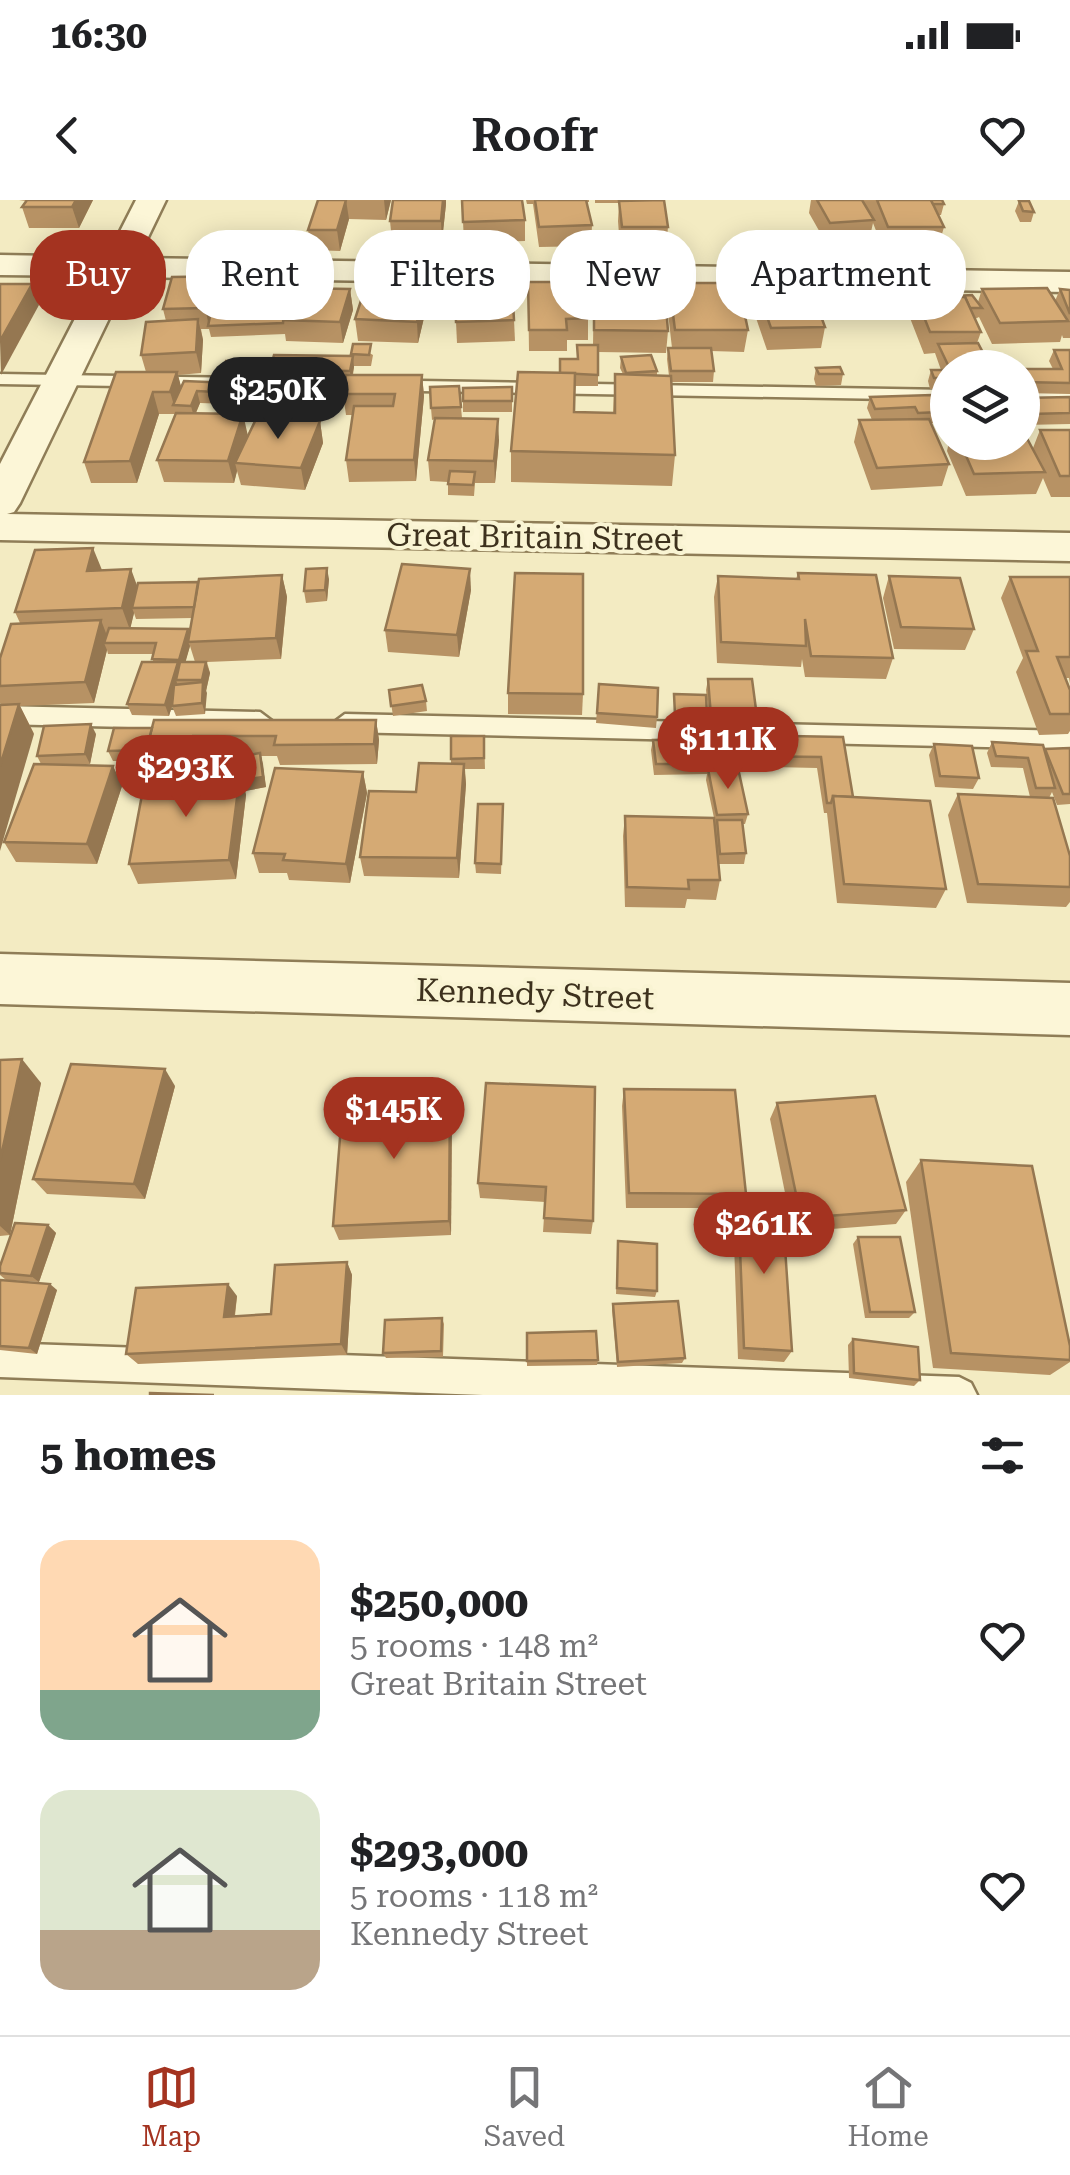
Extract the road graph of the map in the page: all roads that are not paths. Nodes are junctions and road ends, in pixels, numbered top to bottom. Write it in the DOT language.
graph roads {
  1 [pos="150,200"];
  2 [pos="135,230"];
  3 [pos="0,266"];
  4 [pos="30,266"];
  5 [pos="166,268"];
  6 [pos="1070,282"];
  7 [pos="89,320"];
  8 [pos="0,380"];
  9 [pos="59,380"];
  10 [pos="930,395"];
  11 [pos="1040,396"];
  12 [pos="1070,397"];
  13 [pos="0,502"];
  14 [pos="0,528"];
  15 [pos="1070,547"];
  16 [pos="0,715"];
  17 [pos="277,721"];
  18 [pos="317,722"];
  19 [pos="1070,740"];
  20 [pos="0,980"];
  21 [pos="1070,1010"];
  22 [pos="0,1360"];
  23 [pos="959,1395"];
  1 -- 2 [label="street"];
  3 -- 4 [label="street"];
  5 -- 6 [label="street"];
  7 -- 9 [label="street"];
  8 -- 9 [label="lane"];
  9 -- 10 [label="lane"];
  9 -- 13 [label="street"];
  11 -- 12 [label="lane"];
  14 -- 15 [label="street, Great Britain Street"];
  16 -- 17 [label="lane"];
  18 -- 19 [label="lane"];
  20 -- 21 [label="street, Kennedy Street"];
  22 -- 23 [label="lane"];
}
